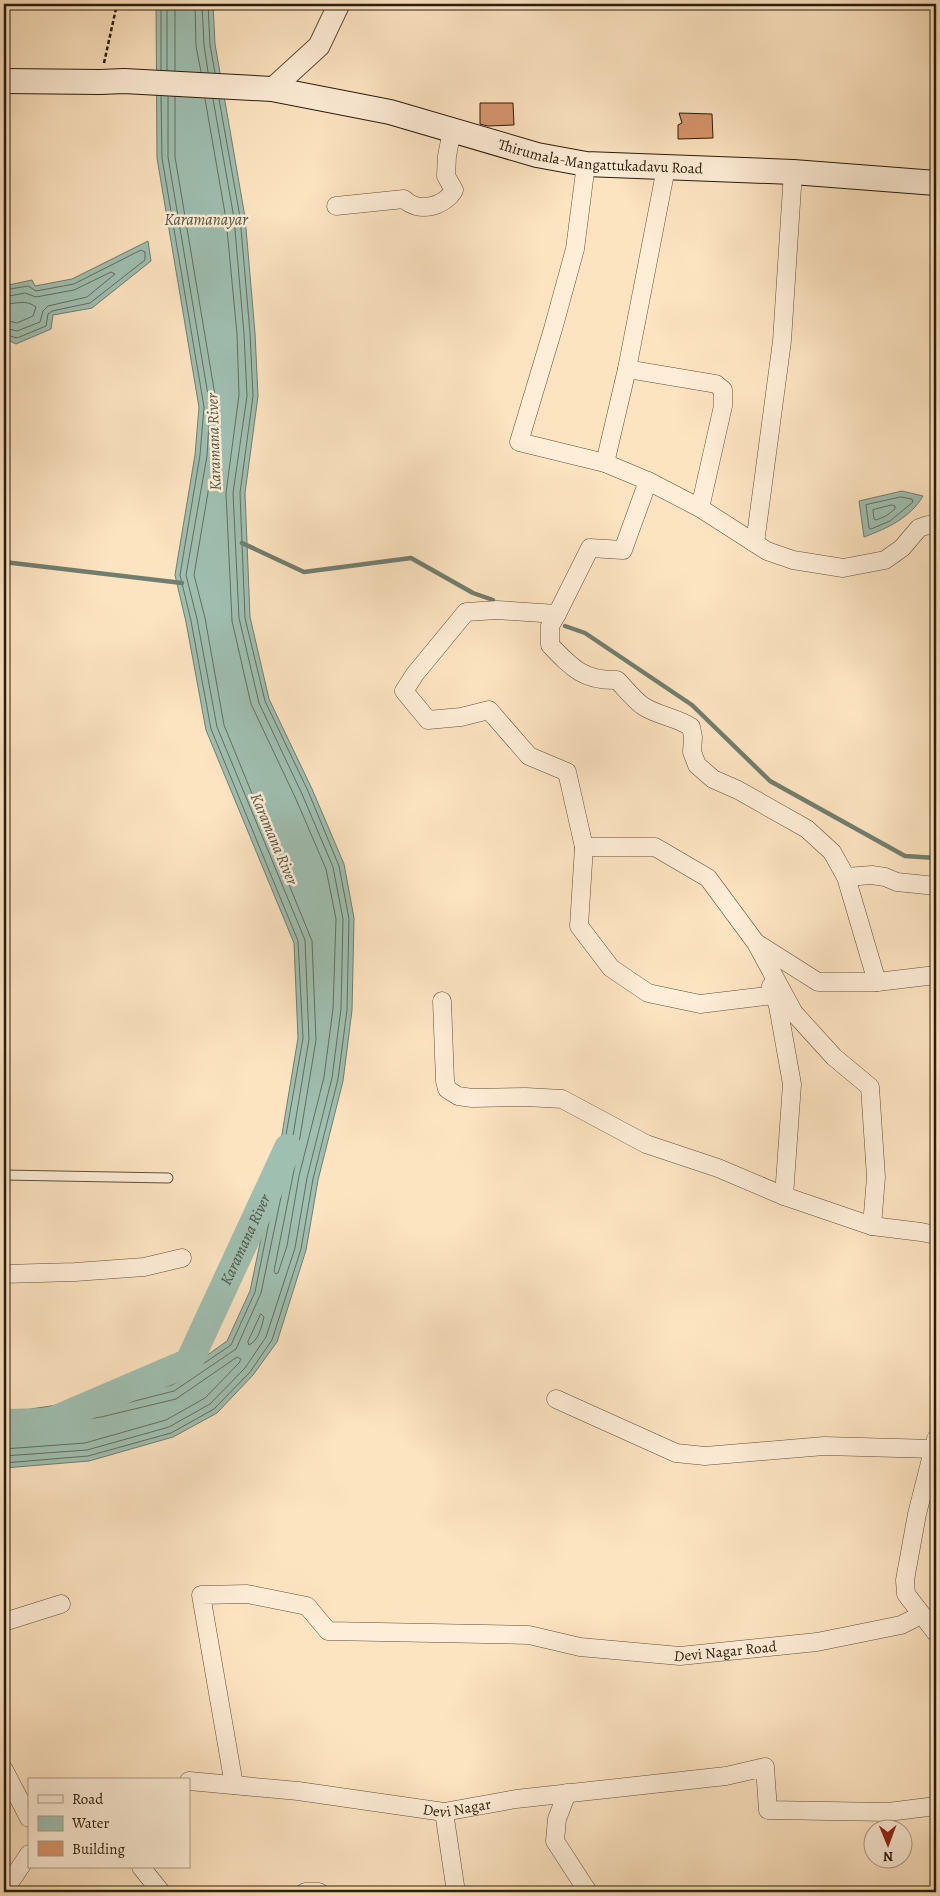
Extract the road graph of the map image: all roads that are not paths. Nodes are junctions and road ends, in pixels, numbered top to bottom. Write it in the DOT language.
graph roads {
  1 [pos="339,4"];
  2 [pos="4,81"];
  3 [pos="272,89"];
  4 [pos="452,130"];
  5 [pos="586,164"];
  6 [pos="666,168"];
  7 [pos="793,172"];
  8 [pos="936,183"];
  9 [pos="336,206"];
  10 [pos="627,368"];
  11 [pos="605,463"];
  12 [pos="648,481"];
  13 [pos="700,508"];
  14 [pos="936,527"];
  15 [pos="755,543"];
  16 [pos="558,614"];
  17 [pos="584,847"];
  18 [pos="846,877"];
  19 [pos="936,886"];
  20 [pos="756,943"];
  21 [pos="936,975"];
  22 [pos="877,982"];
  23 [pos="774,995"];
  24 [pos="442,1001"];
  25 [pos="4,1175"];
  26 [pos="168,1178"];
  27 [pos="784,1196"];
  28 [pos="872,1226"];
  29 [pos="936,1235"];
  30 [pos="182,1258"];
  31 [pos="4,1274"];
  32 [pos="556,1398"];
  33 [pos="935,1444"];
  34 [pos="61,1604"];
  35 [pos="921,1615"];
  36 [pos="4,1622"];
  37 [pos="936,1634"];
  38 [pos="4,1770"];
  39 [pos="190,1781"];
  40 [pos="234,1785"];
  41 [pos="567,1794"];
  42 [pos="936,1806"];
  43 [pos="444,1812"];
  44 [pos="28,1816"];
  45 [pos="28,1855"];
  46 [pos="142,1868"];
  47 [pos="4,1891"];
  48 [pos="161,1892"];
  49 [pos="305,1892"];
  50 [pos="319,1892"];
  51 [pos="456,1892"];
  52 [pos="588,1892"];
  1 -- 3 [label="street"];
  2 -- 3 [label="main road, Thirumala-Mangattukadavu Road"];
  3 -- 4 [label="main road, Thirumala-Mangattukadavu Road"];
  4 -- 5 [label="main road, Thirumala-Mangattukadavu Road"];
  4 -- 9 [label="street"];
  5 -- 6 [label="main road, Thirumala-Mangattukadavu Road"];
  5 -- 11 [label="street"];
  6 -- 7 [label="main road, Thirumala-Mangattukadavu Road"];
  6 -- 10 [label="street"];
  7 -- 8 [label="main road, Thirumala-Mangattukadavu Road"];
  7 -- 15 [label="street"];
  10 -- 11 [label="street"];
  10 -- 13 [label="street"];
  11 -- 12 [label="street"];
  12 -- 13 [label="street"];
  12 -- 16 [label="street"];
  13 -- 15 [label="street"];
  14 -- 15 [label="street"];
  16 -- 17 [label="street"];
  16 -- 18 [label="street"];
  17 -- 20 [label="street"];
  17 -- 23 [label="street"];
  18 -- 19 [label="street"];
  18 -- 22 [label="street"];
  20 -- 22 [label="street"];
  20 -- 23 [label="street"];
  20 -- 28 [label="street"];
  21 -- 22 [label="street"];
  23 -- 27 [label="street"];
  24 -- 27 [label="street"];
  25 -- 26 [label="lane"];
  27 -- 28 [label="street"];
  28 -- 29 [label="street"];
  30 -- 31 [label="street"];
  32 -- 33 [label="street"];
  33 -- 35 [label="street"];
  34 -- 36 [label="street"];
  35 -- 37 [label="street"];
  35 -- 40 [label="street, Devi Nagar Road"];
  38 -- 44 [label="street"];
  39 -- 40 [label="street, Devi Nagar"];
  40 -- 43 [label="street, Devi Nagar"];
  41 -- 42 [label="street, Devi Nagar"];
  41 -- 43 [label="street, Devi Nagar"];
  41 -- 52 [label="street"];
  43 -- 51 [label="street"];
  45 -- 47 [label="street"];
  46 -- 48 [label="street"];
  49 -- 50 [label="street"];
}
